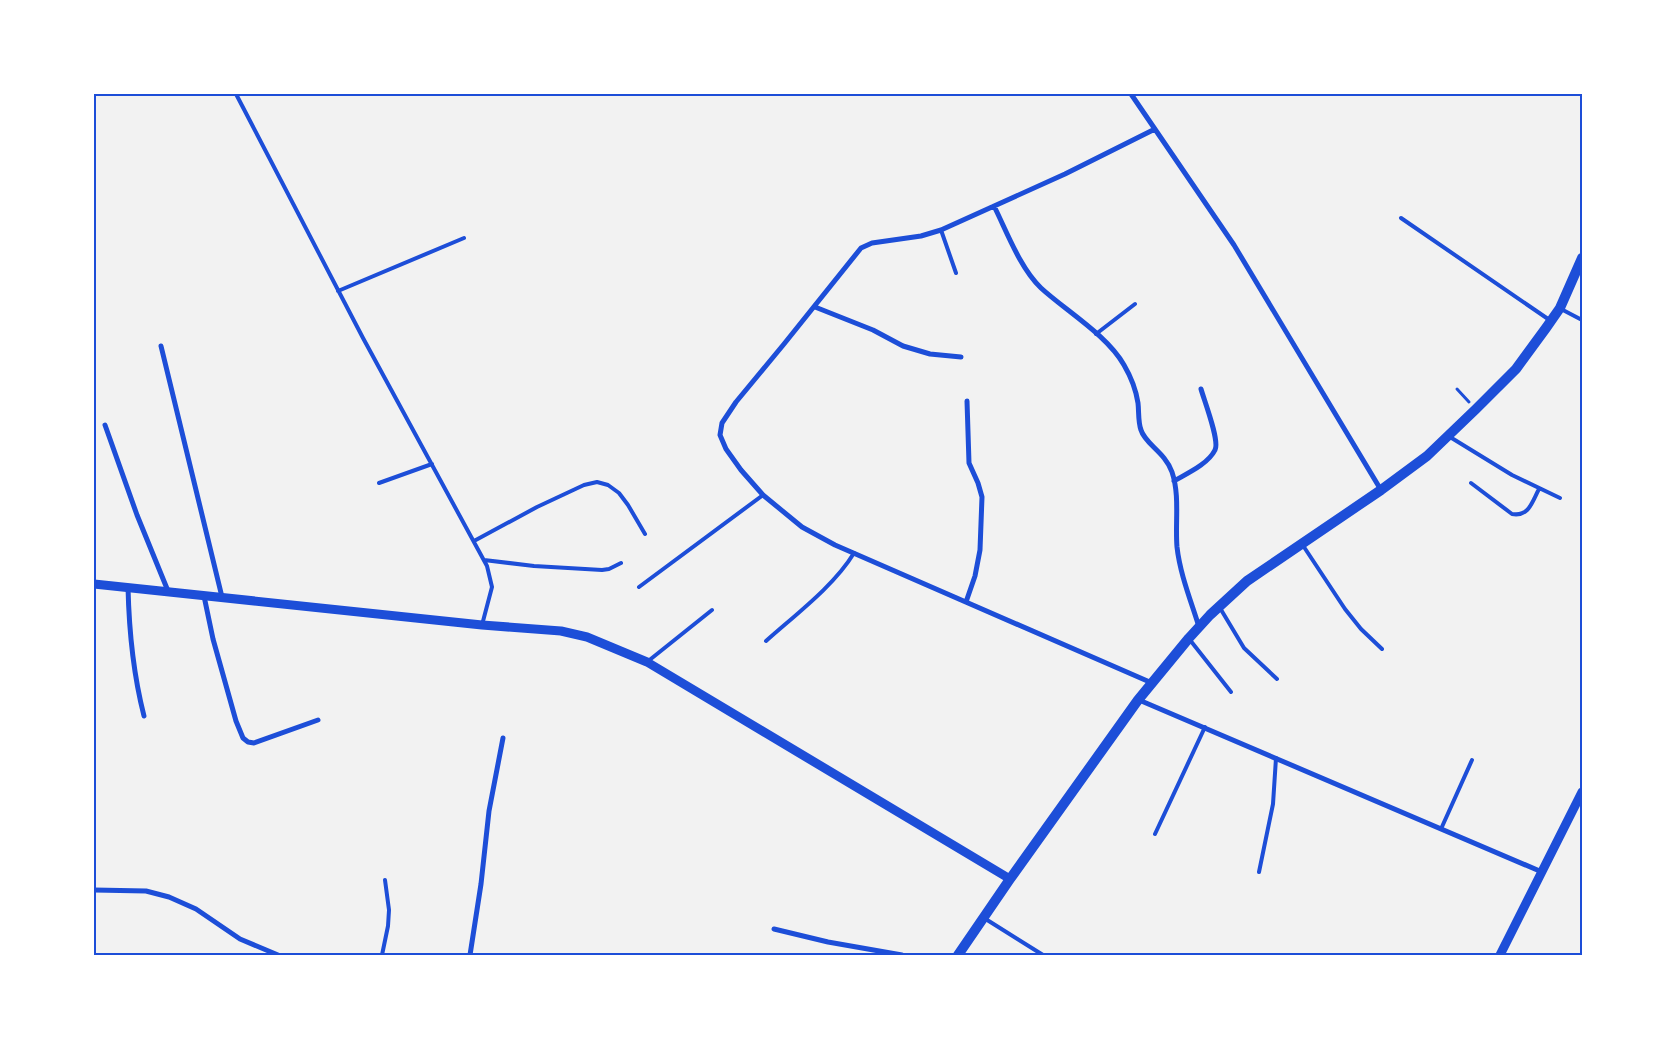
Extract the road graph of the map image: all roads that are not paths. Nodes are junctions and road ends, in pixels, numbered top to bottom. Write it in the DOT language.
graph roads {
  1 [pos="236,94"];
  2 [pos="1131,94"];
  3 [pos="1155,129"];
  4 [pos="994,206"];
  5 [pos="1401,218"];
  6 [pos="941,230"];
  7 [pos="464,238"];
  8 [pos="1582,258"];
  9 [pos="956,273"];
  10 [pos="338,291"];
  11 [pos="1135,304"];
  12 [pos="815,307"];
  13 [pos="1560,308"];
  14 [pos="1582,320"];
  15 [pos="1550,321"];
  16 [pos="1096,334"];
  17 [pos="161,346"];
  18 [pos="961,358"];
  19 [pos="1201,389"];
  20 [pos="967,400"];
  21 [pos="105,425"];
  22 [pos="1448,436"];
  23 [pos="432,464"];
  24 [pos="1174,481"];
  25 [pos="379,483"];
  26 [pos="1471,483"];
  27 [pos="1539,489"];
  28 [pos="1382,490"];
  29 [pos="762,495"];
  30 [pos="1560,498"];
  31 [pos="645,534"];
  32 [pos="474,541"];
  33 [pos="1302,544"];
  34 [pos="854,553"];
  35 [pos="484,560"];
  36 [pos="621,563"];
  37 [pos="94,584"];
  38 [pos="128,587"];
  39 [pos="639,588"];
  40 [pos="168,591"];
  41 [pos="204,595"];
  42 [pos="222,597"];
  43 [pos="966,602"];
  44 [pos="1219,606"];
  45 [pos="712,610"];
  46 [pos="482,625"];
  47 [pos="1199,628"];
  48 [pos="1189,638"];
  49 [pos="766,641"];
  50 [pos="1382,649"];
  51 [pos="647,662"];
  52 [pos="1277,679"];
  53 [pos="1153,684"];
  54 [pos="1231,692"];
  55 [pos="1138,700"];
  56 [pos="144,716"];
  57 [pos="318,720"];
  58 [pos="1205,727"];
  59 [pos="504,738"];
  60 [pos="1276,758"];
  61 [pos="1472,760"];
  62 [pos="1582,792"];
  63 [pos="1441,828"];
  64 [pos="1155,834"];
  65 [pos="1259,872"];
  66 [pos="1543,872"];
  67 [pos="1010,879"];
  68 [pos="386,880"];
  69 [pos="94,890"];
  70 [pos="984,918"];
  71 [pos="774,929"];
  72 [pos="278,955"];
  73 [pos="382,955"];
  74 [pos="470,955"];
  75 [pos="902,955"];
  76 [pos="958,955"];
  77 [pos="1043,955"];
  78 [pos="1500,955"];
  1 -- 10 [label="lane"];
  2 -- 3 [label="street"];
  3 -- 4 [label="street"];
  3 -- 28 [label="street"];
  4 -- 6 [label="street"];
  4 -- 16 [label="street"];
  5 -- 15 [label="lane"];
  6 -- 9 [label="lane"];
  6 -- 12 [label="street"];
  7 -- 10 [label="lane"];
  8 -- 13 [label="main road"];
  10 -- 23 [label="lane"];
  11 -- 16 [label="lane"];
  12 -- 18 [label="street"];
  12 -- 29 [label="street"];
  13 -- 14 [label="lane"];
  13 -- 15 [label="main road"];
  15 -- 22 [label="main road"];
  16 -- 24 [label="street"];
  17 -- 42 [label="street"];
  19 -- 24 [label="street"];
  20 -- 43 [label="street"];
  21 -- 40 [label="street"];
  22 -- 27 [label="lane"];
  22 -- 28 [label="main road"];
  23 -- 25 [label="lane"];
  23 -- 32 [label="lane"];
  24 -- 47 [label="street"];
  26 -- 27 [label="lane"];
  27 -- 30 [label="lane"];
  28 -- 33 [label="main road"];
  29 -- 34 [label="street"];
  29 -- 39 [label="lane"];
  31 -- 32 [label="lane"];
  32 -- 35 [label="lane"];
  33 -- 44 [label="main road"];
  33 -- 50 [label="lane"];
  34 -- 43 [label="street"];
  34 -- 49 [label="lane"];
  35 -- 36 [label="lane"];
  35 -- 46 [label="lane"];
  37 -- 38 [label="street"];
  38 -- 40 [label="street"];
  38 -- 56 [label="street"];
  40 -- 41 [label="street"];
  41 -- 42 [label="street"];
  41 -- 57 [label="street"];
  42 -- 46 [label="street"];
  43 -- 53 [label="street"];
  44 -- 47 [label="main road"];
  44 -- 52 [label="lane"];
  45 -- 51 [label="lane"];
  46 -- 51 [label="street"];
  47 -- 48 [label="main road"];
  48 -- 53 [label="main road"];
  48 -- 54 [label="lane"];
  51 -- 67 [label="street"];
  53 -- 55 [label="main road"];
  55 -- 58 [label="street"];
  55 -- 67 [label="main road"];
  58 -- 60 [label="street"];
  58 -- 64 [label="lane"];
  59 -- 74 [label="street"];
  60 -- 63 [label="street"];
  60 -- 65 [label="lane"];
  61 -- 63 [label="lane"];
  62 -- 66 [label="street"];
  63 -- 66 [label="street"];
  66 -- 78 [label="street"];
  67 -- 70 [label="main road"];
  68 -- 73 [label="lane"];
  69 -- 72 [label="street"];
  70 -- 76 [label="main road"];
  70 -- 77 [label="lane"];
  71 -- 75 [label="street"];
}
